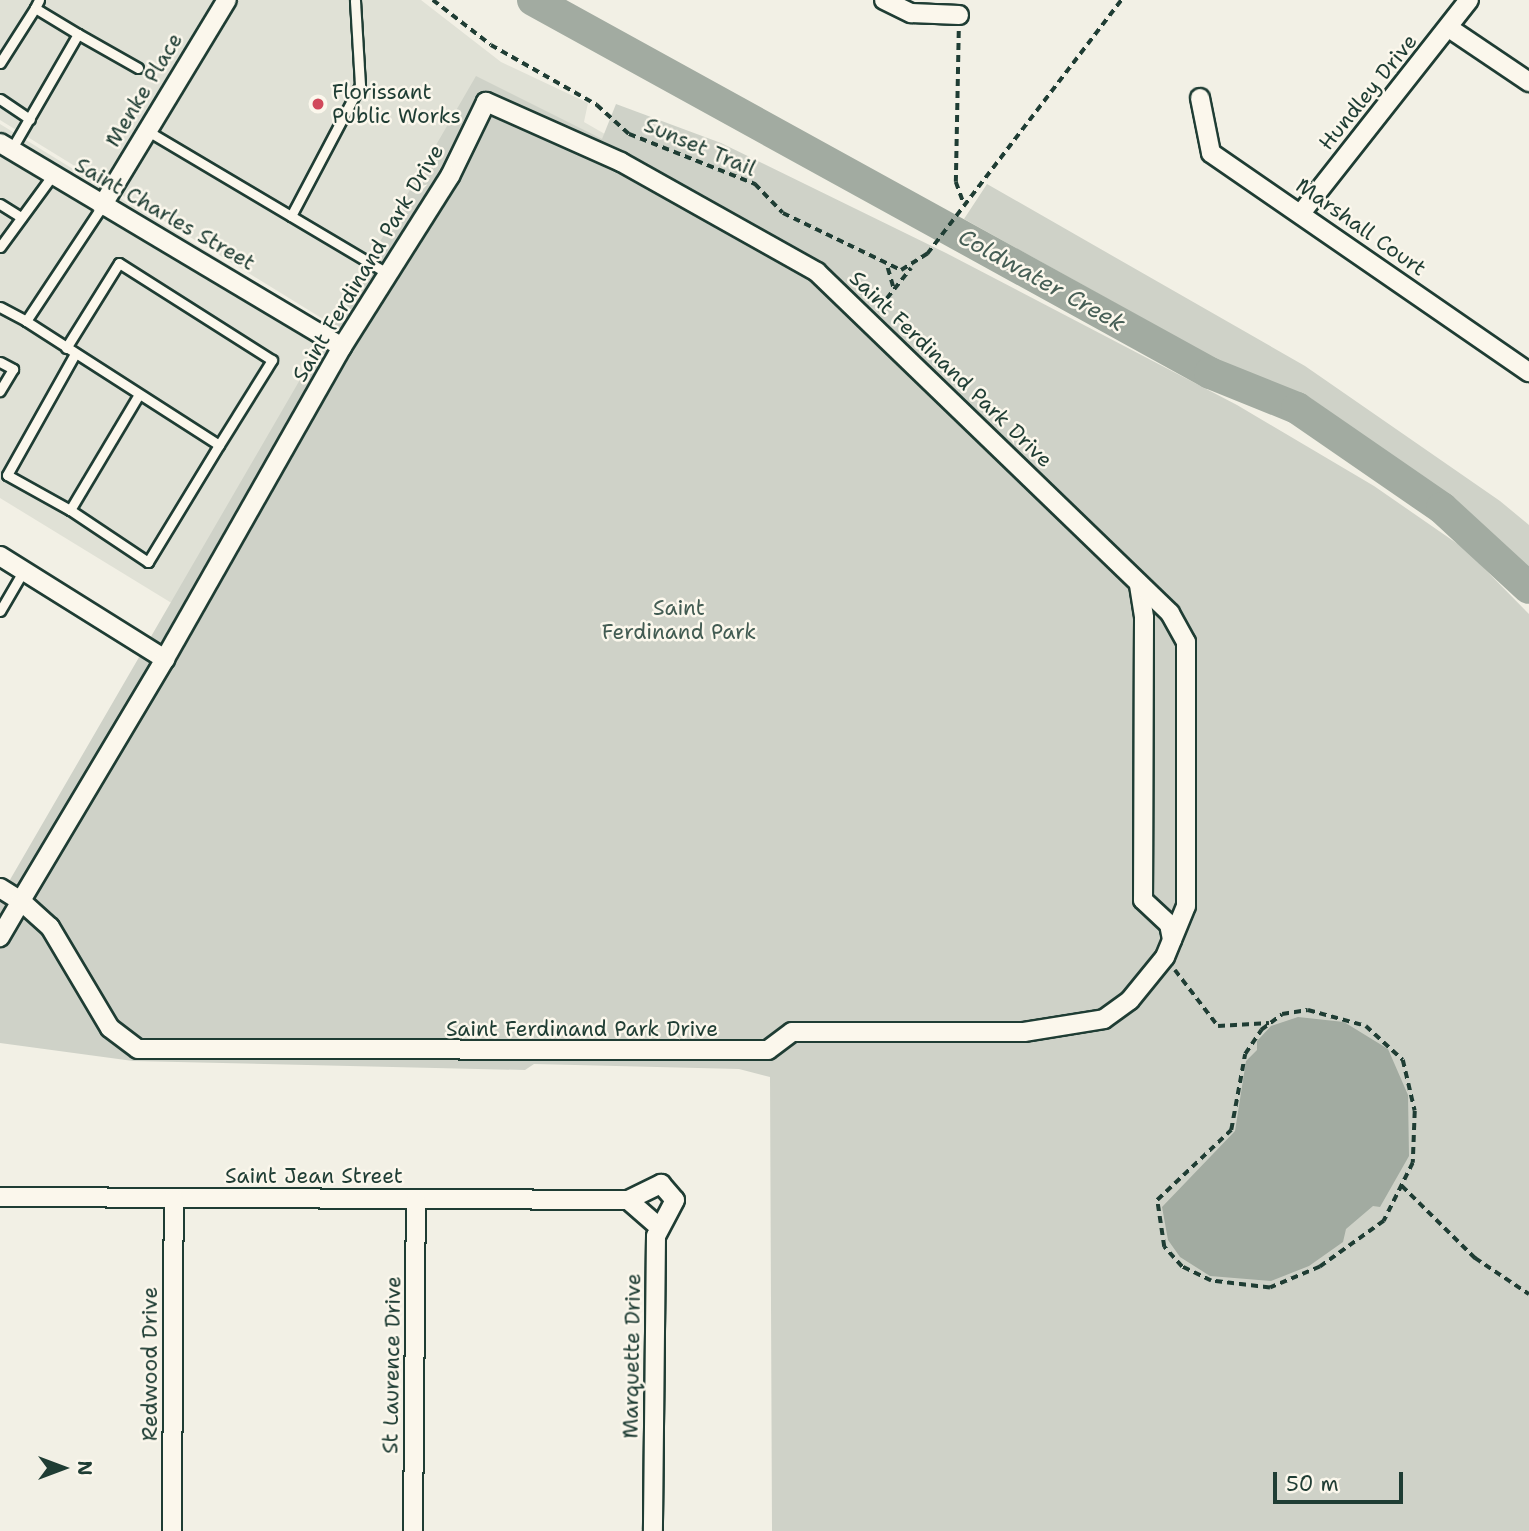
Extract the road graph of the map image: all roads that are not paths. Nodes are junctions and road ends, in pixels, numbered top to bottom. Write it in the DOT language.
graph roads {
  1 [pos="227,0"];
  2 [pos="355,0"];
  3 [pos="884,0"];
  4 [pos="1469,0"];
  5 [pos="37,4"];
  6 [pos="959,15"];
  7 [pos="1449,28"];
  8 [pos="78,34"];
  9 [pos="0,63"];
  10 [pos="138,68"];
  11 [pos="1529,82"];
  12 [pos="0,99"];
  13 [pos="1200,99"];
  14 [pos="30,119"];
  15 [pos="146,130"];
  16 [pos="5,147"];
  17 [pos="52,176"];
  18 [pos="0,204"];
  19 [pos="102,206"];
  20 [pos="1302,212"];
  21 [pos="291,216"];
  22 [pos="21,217"];
  23 [pos="0,247"];
  24 [pos="387,273"];
  25 [pos="0,306"];
  26 [pos="26,321"];
  27 [pos="342,347"];
  28 [pos="71,351"];
  29 [pos="0,362"];
  30 [pos="1529,372"];
  31 [pos="0,391"];
  32 [pos="138,396"];
  33 [pos="219,445"];
  34 [pos="70,510"];
  35 [pos="0,556"];
  36 [pos="24,570"];
  37 [pos="1139,585"];
  38 [pos="0,611"];
  39 [pos="164,659"];
  40 [pos="0,888"];
  41 [pos="21,901"];
  42 [pos="0,937"];
  43 [pos="1172,940"];
  44 [pos="670,1189"];
  45 [pos="0,1197"];
  46 [pos="174,1198"];
  47 [pos="416,1200"];
  48 [pos="628,1200"];
  49 [pos="657,1225"];
  50 [pos="172,1531"];
  51 [pos="412,1531"];
  52 [pos="653,1531"];
  1 -- 15 [label="street, Menke Place"];
  2 -- 21 [label="lane"];
  3 -- 6 [label="street"];
  4 -- 7 [label="street, Hundley Drive"];
  5 -- 8 [label="lane"];
  5 -- 9 [label="lane"];
  7 -- 11 [label="street"];
  7 -- 20 [label="street, Hundley Drive"];
  8 -- 10 [label="lane"];
  8 -- 14 [label="lane"];
  12 -- 14 [label="lane"];
  13 -- 20 [label="street, Marshall Court"];
  14 -- 16 [label="lane"];
  15 -- 19 [label="street, Menke Place"];
  15 -- 21 [label="lane"];
  16 -- 17 [label="street, Saint Charles Street"];
  17 -- 19 [label="street, Saint Charles Street"];
  17 -- 22 [label="lane"];
  18 -- 22 [label="lane"];
  19 -- 26 [label="lane"];
  19 -- 27 [label="street, Saint Charles Street"];
  20 -- 30 [label="street, Marshall Court"];
  21 -- 24 [label="lane"];
  22 -- 23 [label="lane"];
  24 -- 27 [label="street, Saint Ferdinand Park Drive"];
  24 -- 37 [label="street, Saint Ferdinand Park Drive"];
  25 -- 26 [label="lane"];
  26 -- 28 [label="lane"];
  27 -- 39 [label="street, Saint Ferdinand Park Drive"];
  28 -- 32 [label="lane"];
  28 -- 33 [label="lane"];
  28 -- 34 [label="lane"];
  29 -- 31 [label="lane"];
  32 -- 33 [label="lane"];
  32 -- 34 [label="lane"];
  33 -- 34 [label="lane"];
  35 -- 36 [label="street"];
  36 -- 38 [label="lane"];
  36 -- 39 [label="street"];
  37 -- 43 [label="street"];
  37 -- 43 [label="street, Saint Ferdinand Park Drive"];
  39 -- 41 [label="street, Saint Ferdinand Park Drive"];
  40 -- 41 [label="street"];
  41 -- 42 [label="street, Saint Ferdinand Park Drive"];
  41 -- 43 [label="street, Saint Ferdinand Park Drive"];
  44 -- 48 [label="street, Saint Jean Street"];
  44 -- 49 [label="street, Marquette Drive"];
  45 -- 46 [label="street, Saint Jean Street"];
  46 -- 47 [label="street, Saint Jean Street"];
  46 -- 50 [label="street, Redwood Drive"];
  47 -- 48 [label="street, Saint Jean Street"];
  47 -- 51 [label="street, St Laurence Drive"];
  48 -- 49 [label="street"];
  49 -- 52 [label="street, Marquette Drive"];
}
